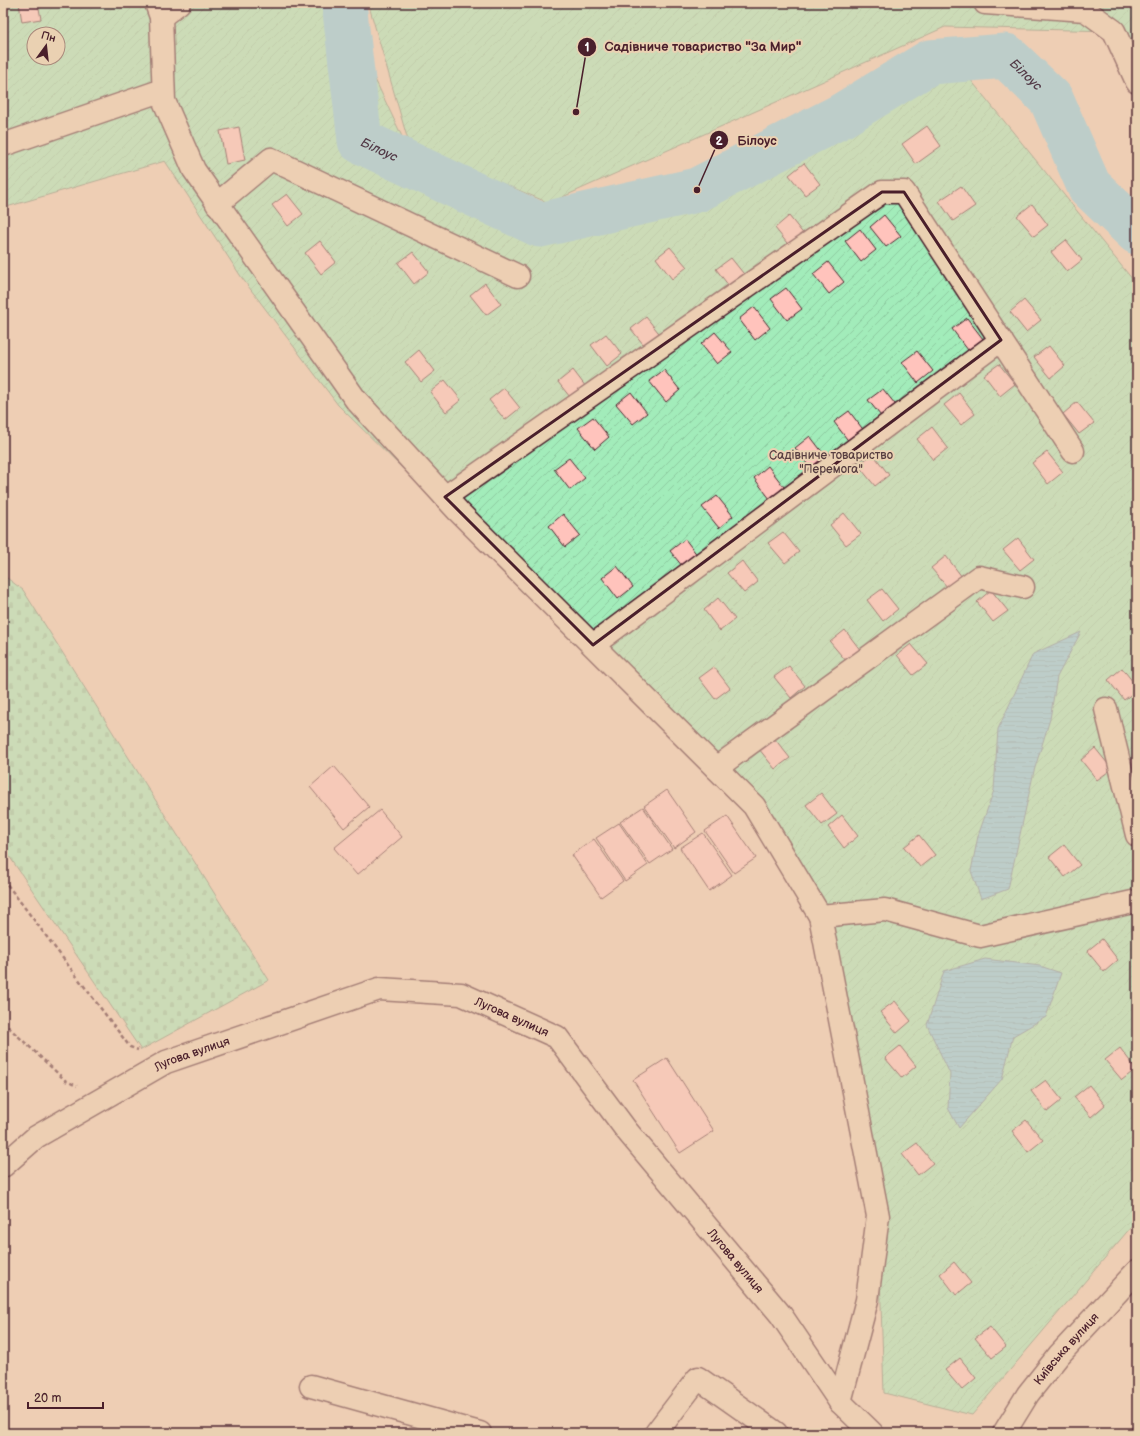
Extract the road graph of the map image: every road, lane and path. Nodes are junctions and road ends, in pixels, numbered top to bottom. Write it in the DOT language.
graph roads {
  1 [pos="179,3"];
  2 [pos="985,3"];
  3 [pos="158,10"];
  4 [pos="1137,82"];
  5 [pos="163,90"];
  6 [pos="3,145"];
  7 [pos="217,204"];
  8 [pos="518,276"];
  9 [pos="1001,340"];
  10 [pos="1073,451"];
  11 [pos="445,497"];
  12 [pos="1023,587"];
  13 [pos="592,645"];
  14 [pos="1106,709"];
  15 [pos="716,768"];
  16 [pos="1137,835"];
  17 [pos="3,879"];
  18 [pos="1137,901"];
  19 [pos="820,916"];
  20 [pos="3,1022"];
  21 [pos="166,1062"];
  22 [pos="103,1098"];
  23 [pos="3,1166"];
  24 [pos="1137,1271"];
  25 [pos="311,1386"];
  26 [pos="840,1402"];
  27 [pos="1007,1432"];
  28 [pos="480,1433"];
  29 [pos="656,1433"];
  30 [pos="776,1433"];
  31 [pos="872,1433"];
  1 -- 3 [label="street"];
  2 -- 4 [label="street"];
  3 -- 5 [label="street"];
  5 -- 6 [label="street"];
  5 -- 7 [label="street"];
  7 -- 8 [label="street"];
  7 -- 11 [label="street"];
  9 -- 10 [label="street"];
  9 -- 11 [label="street"];
  9 -- 13 [label="street"];
  11 -- 13 [label="street"];
  12 -- 15 [label="street"];
  13 -- 15 [label="street"];
  14 -- 16 [label="street"];
  15 -- 19 [label="street"];
  17 -- 21 [label="path"];
  18 -- 19 [label="street"];
  19 -- 26 [label="street"];
  20 -- 22 [label="path"];
  21 -- 22 [label="street, Лугова вулиця"];
  21 -- 26 [label="street, Лугова вулиця"];
  22 -- 23 [label="street, Лугова вулиця"];
  24 -- 27 [label="street, Київська вулиця"];
  25 -- 28 [label="street"];
  26 -- 31 [label="street, Лугова вулиця"];
  29 -- 30 [label="street"];
}
